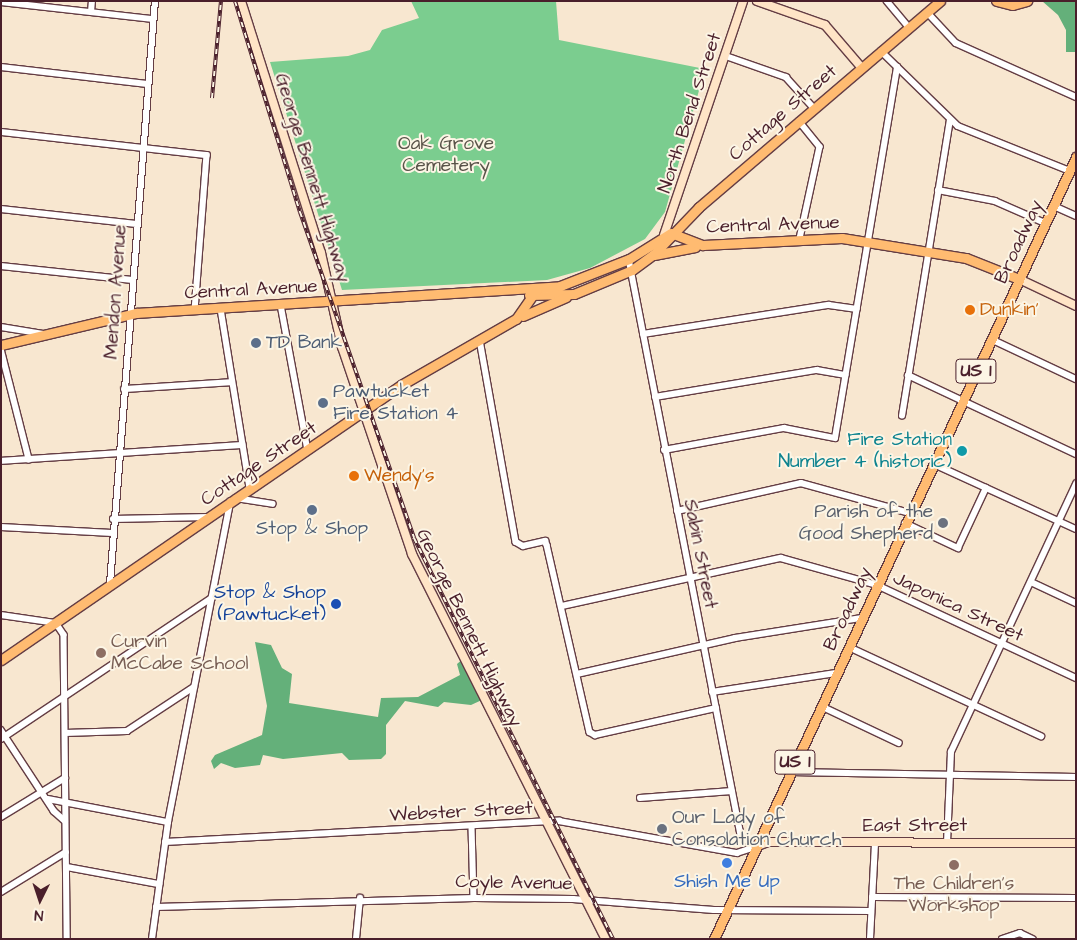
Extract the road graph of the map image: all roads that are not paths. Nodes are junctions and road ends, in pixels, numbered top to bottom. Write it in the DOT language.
graph roads {
  1 [pos="92,1"];
  2 [pos="155,1"];
  3 [pos="242,1"];
  4 [pos="757,1"];
  5 [pos="887,1"];
  6 [pos="940,1"];
  7 [pos="997,1"];
  8 [pos="1027,1"];
  9 [pos="1,2"];
  10 [pos="741,2"];
  11 [pos="27,3"];
  12 [pos="91,12"];
  13 [pos="928,12"];
  14 [pos="153,19"];
  15 [pos="909,27"];
  16 [pos="881,51"];
  17 [pos="726,56"];
  18 [pos="1,67"];
  19 [pos="898,67"];
  20 [pos="862,68"];
  21 [pos="147,84"];
  22 [pos="1076,96"];
  23 [pos="814,108"];
  24 [pos="799,121"];
  25 [pos="950,121"];
  26 [pos="1,132"];
  27 [pos="142,149"];
  28 [pos="1076,158"];
  29 [pos="1070,171"];
  30 [pos="938,190"];
  31 [pos="1054,206"];
  32 [pos="1,208"];
  33 [pos="1076,216"];
  34 [pos="136,224"];
  35 [pos="1045,224"];
  36 [pos="668,234"];
  37 [pos="800,239"];
  38 [pos="867,242"];
  39 [pos="703,245"];
  40 [pos="929,252"];
  41 [pos="653,255"];
  42 [pos="630,259"];
  43 [pos="1,266"];
  44 [pos="632,270"];
  45 [pos="1019,279"];
  46 [pos="132,280"];
  47 [pos="535,292"];
  48 [pos="574,294"];
  49 [pos="332,302"];
  50 [pos="280,305"];
  51 [pos="1076,306"];
  52 [pos="221,309"];
  53 [pos="857,309"];
  54 [pos="195,311"];
  55 [pos="130,314"];
  56 [pos="516,319"];
  57 [pos="1,328"];
  58 [pos="644,334"];
  59 [pos="46,335"];
  60 [pos="991,339"];
  61 [pos="480,340"];
  62 [pos="1,345"];
  63 [pos="1,350"];
  64 [pos="846,375"];
  65 [pos="908,375"];
  66 [pos="1076,379"];
  67 [pos="232,382"];
  68 [pos="124,389"];
  69 [pos="655,397"];
  70 [pos="962,401"];
  71 [pos="363,411"];
  72 [pos="902,416"];
  73 [pos="242,445"];
  74 [pos="664,450"];
  75 [pos="308,451"];
  76 [pos="119,454"];
  77 [pos="1076,454"];
  78 [pos="30,458"];
  79 [pos="1,461"];
  80 [pos="934,464"];
  81 [pos="1076,484"];
  82 [pos="250,488"];
  83 [pos="986,488"];
  84 [pos="233,500"];
  85 [pos="273,504"];
  86 [pos="677,511"];
  87 [pos="910,513"];
  88 [pos="208,517"];
  89 [pos="114,519"];
  90 [pos="1059,522"];
  91 [pos="905,523"];
  92 [pos="1,527"];
  93 [pos="1076,529"];
  94 [pos="112,533"];
  95 [pos="689,577"];
  96 [pos="1031,582"];
  97 [pos="110,584"];
  98 [pos="877,585"];
  99 [pos="212,598"];
  100 [pos="1076,603"];
  101 [pos="562,606"];
  102 [pos="1,616"];
  103 [pos="862,618"];
  104 [pos="56,624"];
  105 [pos="702,644"];
  106 [pos="1001,644"];
  107 [pos="849,647"];
  108 [pos="1,660"];
  109 [pos="836,673"];
  110 [pos="577,674"];
  111 [pos="1076,678"];
  112 [pos="194,687"];
  113 [pos="712,692"];
  114 [pos="64,696"];
  115 [pos="972,704"];
  116 [pos="821,706"];
  117 [pos="716,708"];
  118 [pos="1,730"];
  119 [pos="65,733"];
  120 [pos="1041,736"];
  121 [pos="3,737"];
  122 [pos="899,743"];
  123 [pos="790,772"];
  124 [pos="949,776"];
  125 [pos="1076,777"];
  126 [pos="65,778"];
  127 [pos="42,790"];
  128 [pos="732,791"];
  129 [pos="640,798"];
  130 [pos="48,799"];
  131 [pos="65,802"];
  132 [pos="1,817"];
  133 [pos="65,821"];
  134 [pos="168,822"];
  135 [pos="546,822"];
  136 [pos="472,826"];
  137 [pos="165,842"];
  138 [pos="875,842"];
  139 [pos="947,843"];
  140 [pos="1076,843"];
  141 [pos="755,847"];
  142 [pos="66,852"];
  143 [pos="67,867"];
  144 [pos="159,884"];
  145 [pos="1,892"];
  146 [pos="872,897"];
  147 [pos="360,898"];
  148 [pos="474,898"];
  149 [pos="1076,898"];
  150 [pos="586,899"];
  151 [pos="156,907"];
  152 [pos="727,909"];
  153 [pos="871,910"];
  154 [pos="67,939"];
  155 [pos="152,939"];
  156 [pos="356,939"];
  157 [pos="606,939"];
  158 [pos="714,939"];
  159 [pos="870,939"];
  160 [pos="1002,939"];
  161 [pos="1034,939"];
  1 -- 12 [label="street"];
  2 -- 14 [label="street, Mendon Avenue"];
  3 -- 49 [label="main road, George Bennett Highway"];
  4 -- 20 [label="main road"];
  5 -- 15 [label="street"];
  6 -- 13 [label="main road, Cottage Street"];
  7 -- 8 [label="highway"];
  9 -- 11 [label="street"];
  10 -- 17 [label="main road, North Bend Street"];
  11 -- 12 [label="street"];
  12 -- 14 [label="street"];
  13 -- 15 [label="main road, Cottage Street"];
  13 -- 22 [label="street"];
  14 -- 21 [label="street, Mendon Avenue"];
  15 -- 16 [label="main road, Cottage Street"];
  16 -- 19 [label="street"];
  16 -- 20 [label="main road, Cottage Street"];
  17 -- 23 [label="street"];
  17 -- 36 [label="main road, North Bend Street"];
  18 -- 21 [label="street"];
  19 -- 25 [label="street"];
  19 -- 38 [label="street"];
  20 -- 23 [label="main road, Cottage Street"];
  21 -- 27 [label="street, Mendon Avenue"];
  23 -- 24 [label="main road, Cottage Street"];
  24 -- 36 [label="main road, Cottage Street"];
  24 -- 37 [label="street"];
  25 -- 29 [label="street"];
  25 -- 30 [label="street"];
  26 -- 27 [label="street"];
  27 -- 34 [label="street, Mendon Avenue"];
  27 -- 54 [label="street"];
  28 -- 29 [label="main road, Broadway / US 1"];
  29 -- 31 [label="main road, Broadway / US 1"];
  30 -- 35 [label="street"];
  30 -- 40 [label="street"];
  31 -- 33 [label="street"];
  31 -- 35 [label="main road, Broadway / US 1"];
  32 -- 34 [label="street"];
  34 -- 46 [label="street, Mendon Avenue"];
  35 -- 45 [label="main road, Broadway / US 1"];
  36 -- 39 [label="main road, Central Avenue"];
  36 -- 41 [label="main road, Cottage Street"];
  36 -- 42 [label="main road, Central Avenue"];
  37 -- 38 [label="main road, Central Avenue"];
  37 -- 39 [label="main road, Central Avenue"];
  38 -- 40 [label="main road, Central Avenue"];
  38 -- 53 [label="street"];
  39 -- 41 [label="main road"];
  40 -- 45 [label="main road, Central Avenue"];
  40 -- 65 [label="street"];
  41 -- 44 [label="main road, Central Avenue"];
  42 -- 44 [label="street, Sabin Street"];
  42 -- 47 [label="main road, Central Avenue"];
  43 -- 46 [label="street"];
  44 -- 48 [label="main road, Central Avenue"];
  44 -- 58 [label="street, Sabin Street"];
  45 -- 51 [label="main road, Central Avenue"];
  45 -- 60 [label="main road, Broadway / US 1"];
  46 -- 55 [label="street, Mendon Avenue"];
  47 -- 48 [label="main road, Central Avenue"];
  47 -- 49 [label="main road, Central Avenue"];
  47 -- 56 [label="main road, Cottage Street"];
  48 -- 56 [label="main road"];
  49 -- 50 [label="main road, Central Avenue"];
  49 -- 71 [label="main road, George Bennett Highway"];
  50 -- 52 [label="main road, Central Avenue"];
  50 -- 75 [label="street"];
  52 -- 54 [label="main road, Central Avenue"];
  52 -- 67 [label="street"];
  53 -- 58 [label="street"];
  53 -- 64 [label="street"];
  54 -- 55 [label="main road, Central Avenue"];
  55 -- 59 [label="main road, Central Avenue"];
  55 -- 68 [label="street, Mendon Avenue"];
  56 -- 61 [label="main road, Cottage Street"];
  57 -- 59 [label="street"];
  58 -- 69 [label="street, Sabin Street"];
  59 -- 62 [label="main road, Central Avenue"];
  60 -- 66 [label="street"];
  60 -- 70 [label="main road, Broadway / US 1"];
  61 -- 71 [label="main road, Cottage Street"];
  61 -- 101 [label="street"];
  63 -- 78 [label="street"];
  64 -- 69 [label="street"];
  64 -- 74 [label="street"];
  65 -- 70 [label="street"];
  65 -- 72 [label="street"];
  67 -- 68 [label="street"];
  67 -- 73 [label="street"];
  68 -- 76 [label="street, Mendon Avenue"];
  69 -- 74 [label="street, Sabin Street"];
  70 -- 77 [label="street"];
  70 -- 80 [label="main road, Broadway / US 1"];
  71 -- 75 [label="main road, Cottage Street"];
  71 -- 135 [label="main road, George Bennett Highway"];
  73 -- 76 [label="street"];
  73 -- 82 [label="street"];
  74 -- 86 [label="street, Sabin Street"];
  75 -- 82 [label="main road, Cottage Street"];
  76 -- 78 [label="street"];
  76 -- 89 [label="street, Mendon Avenue"];
  78 -- 79 [label="street"];
  80 -- 83 [label="street"];
  80 -- 87 [label="main road, Broadway / US 1"];
  81 -- 90 [label="street"];
  82 -- 84 [label="main road, Cottage Street"];
  83 -- 90 [label="street"];
  83 -- 91 [label="street"];
  84 -- 85 [label="street"];
  84 -- 88 [label="main road, Cottage Street"];
  84 -- 99 [label="street"];
  86 -- 87 [label="street"];
  86 -- 95 [label="street, Sabin Street"];
  87 -- 91 [label="main road, Broadway / US 1"];
  88 -- 89 [label="street"];
  88 -- 97 [label="main road, Cottage Street"];
  89 -- 94 [label="street, Mendon Avenue"];
  90 -- 93 [label="street"];
  90 -- 96 [label="street"];
  91 -- 98 [label="main road, Broadway / US 1"];
  92 -- 94 [label="street"];
  94 -- 97 [label="street, Mendon Avenue"];
  95 -- 98 [label="street, Japonica Street"];
  95 -- 101 [label="street, Japonica Street"];
  95 -- 105 [label="street, Sabin Street"];
  96 -- 100 [label="street"];
  96 -- 106 [label="street"];
  97 -- 104 [label="main road, Cottage Street"];
  98 -- 103 [label="main road, Broadway / US 1"];
  98 -- 106 [label="street, Japonica Street"];
  99 -- 112 [label="street"];
  99 -- 114 [label="street"];
  101 -- 110 [label="street"];
  102 -- 104 [label="street"];
  103 -- 105 [label="street"];
  103 -- 107 [label="main road, Broadway / US 1"];
  104 -- 108 [label="main road, Cottage Street"];
  104 -- 114 [label="street"];
  105 -- 110 [label="street"];
  105 -- 113 [label="street, Sabin Street"];
  106 -- 111 [label="street, Japonica Street"];
  106 -- 115 [label="street"];
  107 -- 109 [label="main road, Broadway / US 1"];
  107 -- 115 [label="street"];
  109 -- 113 [label="street"];
  109 -- 116 [label="main road, Broadway / US 1"];
  110 -- 117 [label="street"];
  112 -- 119 [label="street"];
  112 -- 134 [label="street"];
  113 -- 117 [label="street, Sabin Street"];
  114 -- 119 [label="street"];
  114 -- 121 [label="street"];
  115 -- 120 [label="street"];
  115 -- 124 [label="street"];
  116 -- 122 [label="street"];
  116 -- 123 [label="main road, Broadway / US 1"];
  117 -- 128 [label="street, Sabin Street"];
  118 -- 121 [label="street"];
  119 -- 126 [label="street"];
  121 -- 127 [label="street"];
  123 -- 124 [label="street"];
  123 -- 141 [label="main road, Broadway / US 1"];
  124 -- 125 [label="street"];
  124 -- 139 [label="street"];
  126 -- 127 [label="street"];
  126 -- 131 [label="street"];
  127 -- 130 [label="street"];
  127 -- 132 [label="street"];
  128 -- 129 [label="street"];
  128 -- 141 [label="street, Sabin Street"];
  130 -- 131 [label="street"];
  130 -- 133 [label="street"];
  131 -- 133 [label="street"];
  131 -- 134 [label="street"];
  133 -- 142 [label="street"];
  134 -- 137 [label="street"];
  135 -- 136 [label="street, Webster Street"];
  135 -- 141 [label="street, Webster Street"];
  135 -- 150 [label="main road, George Bennett Highway"];
  136 -- 137 [label="street, Webster Street"];
  136 -- 148 [label="street"];
  137 -- 144 [label="street"];
  138 -- 139 [label="main road, East Street"];
  138 -- 141 [label="main road, East Street"];
  138 -- 146 [label="street"];
  139 -- 140 [label="main road, East Street"];
  141 -- 152 [label="main road, Broadway / US 1"];
  142 -- 143 [label="street"];
  142 -- 145 [label="street"];
  143 -- 144 [label="street"];
  143 -- 154 [label="street"];
  144 -- 151 [label="street"];
  146 -- 149 [label="street"];
  146 -- 153 [label="street"];
  147 -- 148 [label="street, Coyle Avenue"];
  147 -- 151 [label="street, Coyle Avenue"];
  147 -- 156 [label="street"];
  148 -- 150 [label="street, Coyle Avenue"];
  150 -- 152 [label="street, Coyle Avenue"];
  150 -- 157 [label="main road, George Bennett Highway"];
  151 -- 155 [label="street"];
  152 -- 153 [label="street, Coyle Avenue"];
  152 -- 158 [label="main road, Broadway / US 1"];
  153 -- 159 [label="street"];
  160 -- 161 [label="street"];
}
